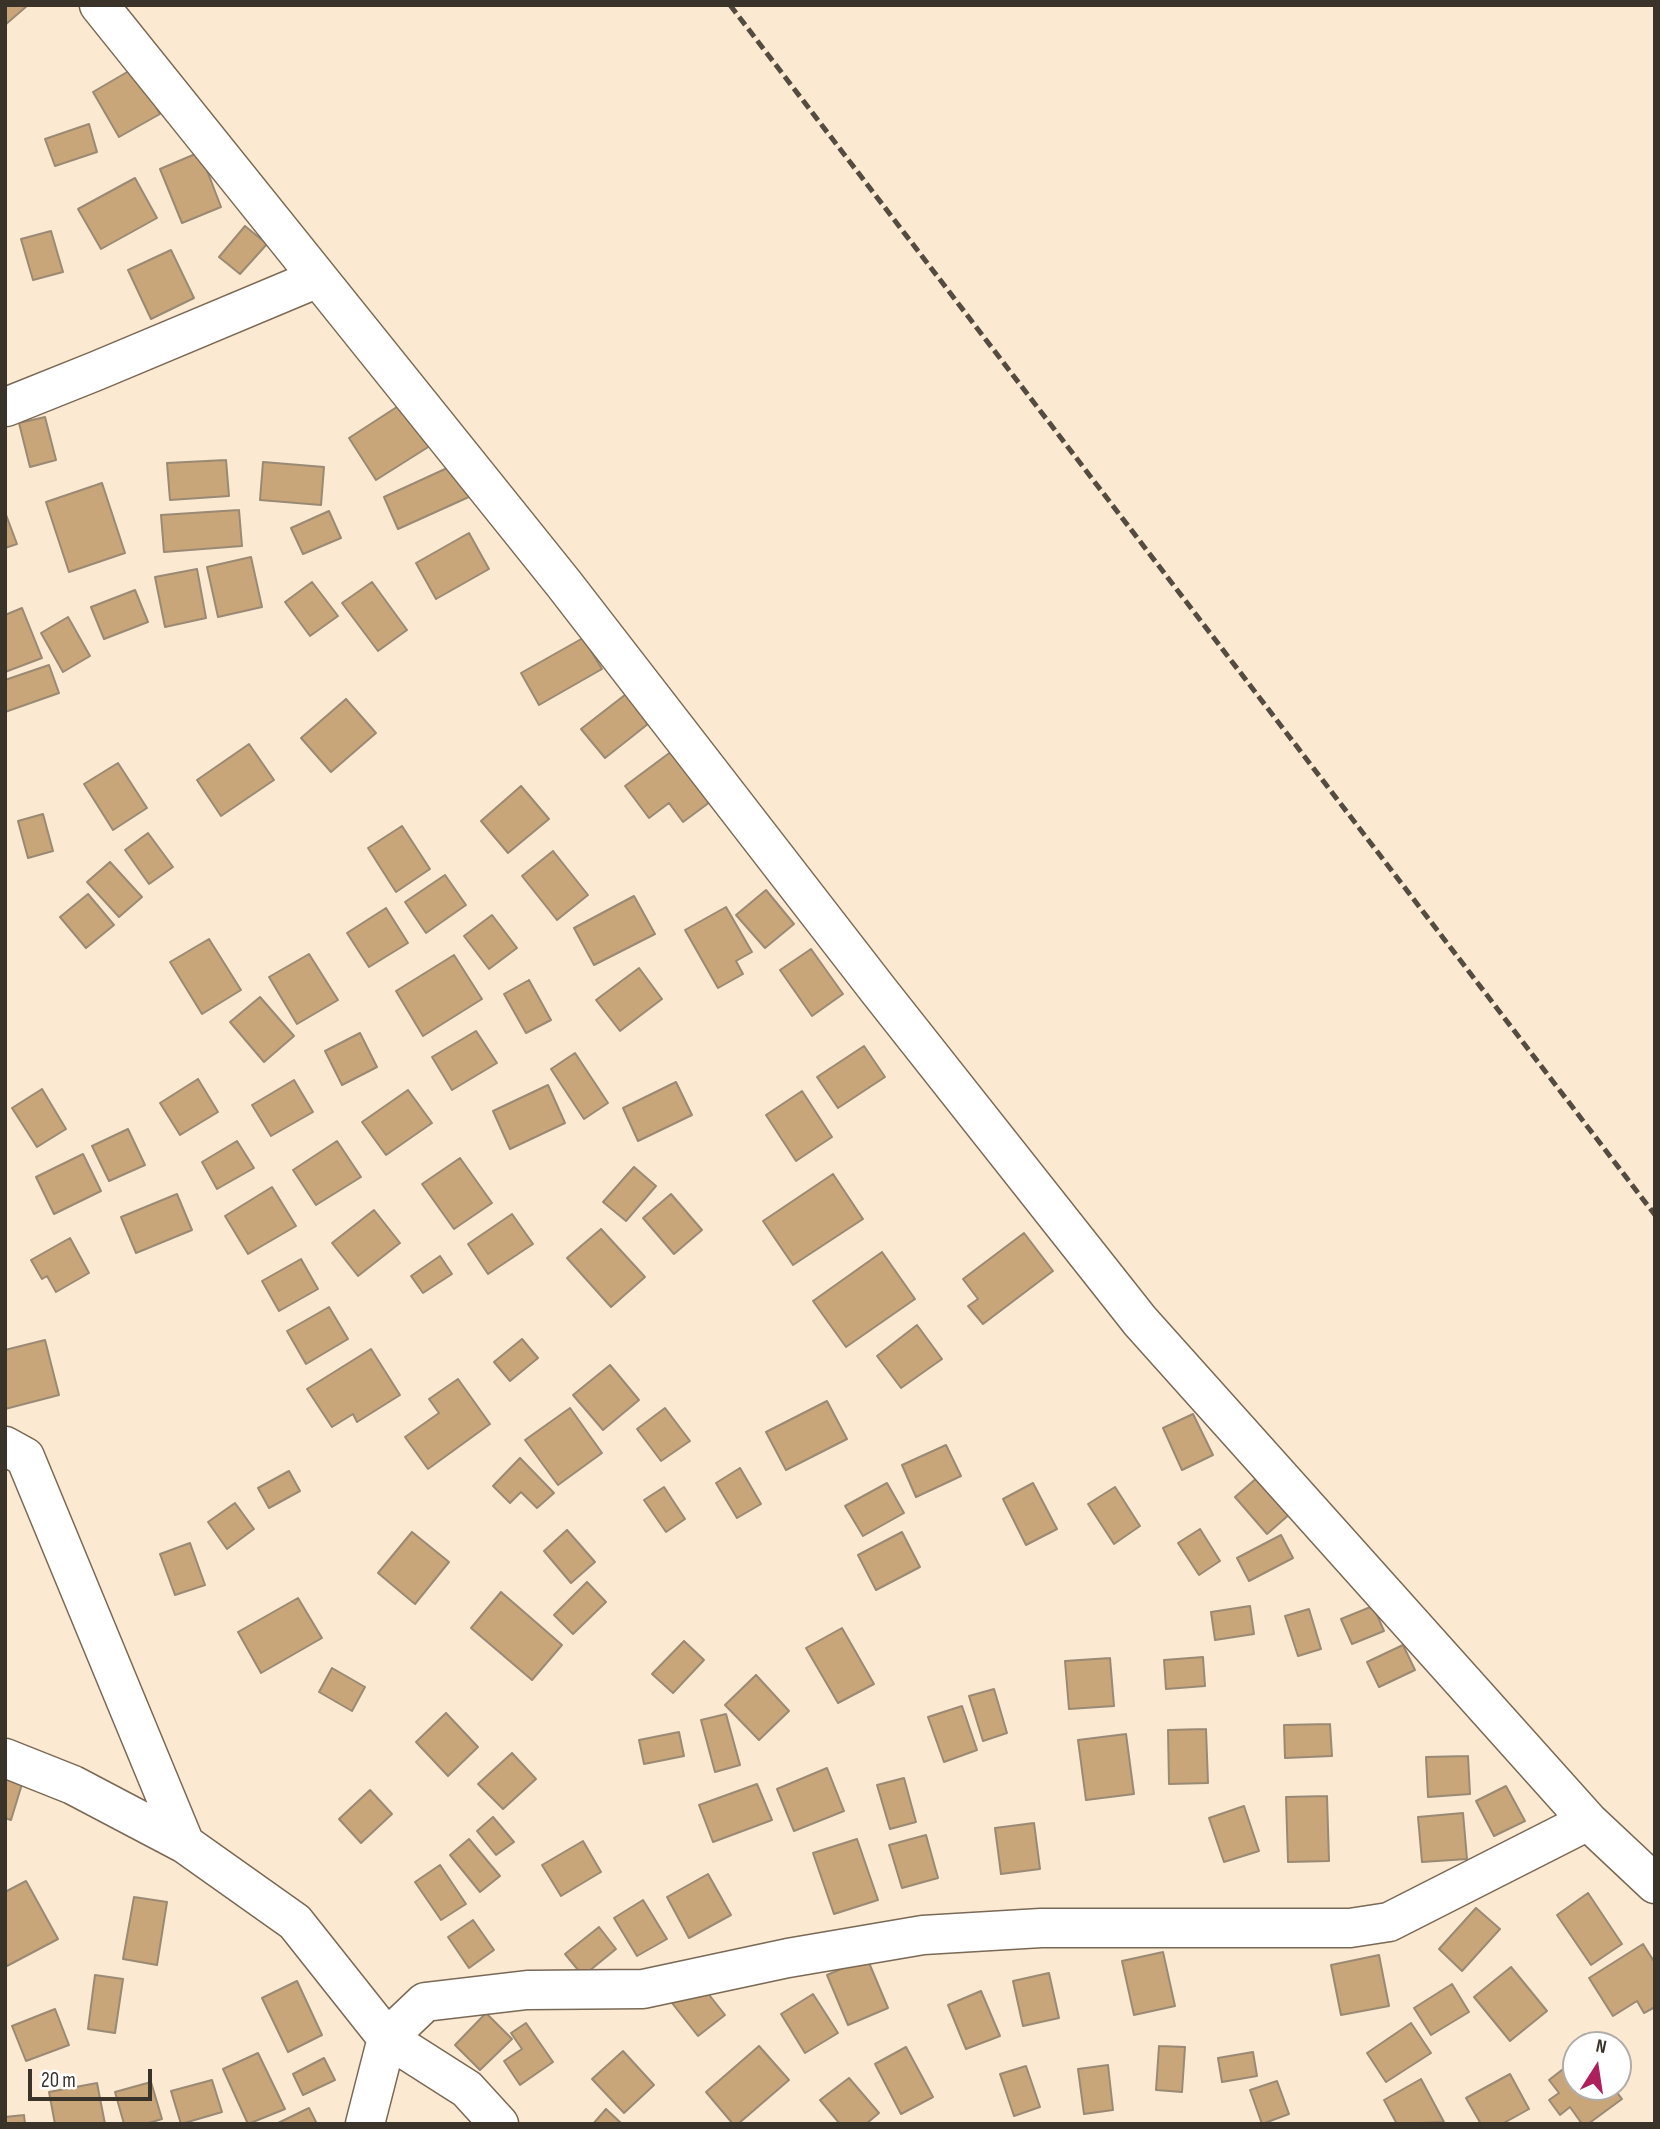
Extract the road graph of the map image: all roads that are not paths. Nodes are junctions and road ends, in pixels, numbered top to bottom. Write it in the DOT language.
graph roads {
  1 [pos="99,5"];
  2 [pos="318,278"];
  3 [pos="6,407"];
  4 [pos="5,1446"];
  5 [pos="5,1758"];
  6 [pos="1588,1821"];
  7 [pos="185,1844"];
  8 [pos="1655,1884"];
  9 [pos="387,2038"];
  10 [pos="365,2124"];
  11 [pos="499,2124"];
  1 -- 2 [label="street"];
  2 -- 3 [label="street"];
  2 -- 6 [label="street"];
  4 -- 7 [label="street"];
  5 -- 7 [label="street"];
  6 -- 8 [label="street"];
  6 -- 9 [label="street"];
  7 -- 9 [label="street"];
  9 -- 10 [label="street"];
  9 -- 11 [label="street"];
}
